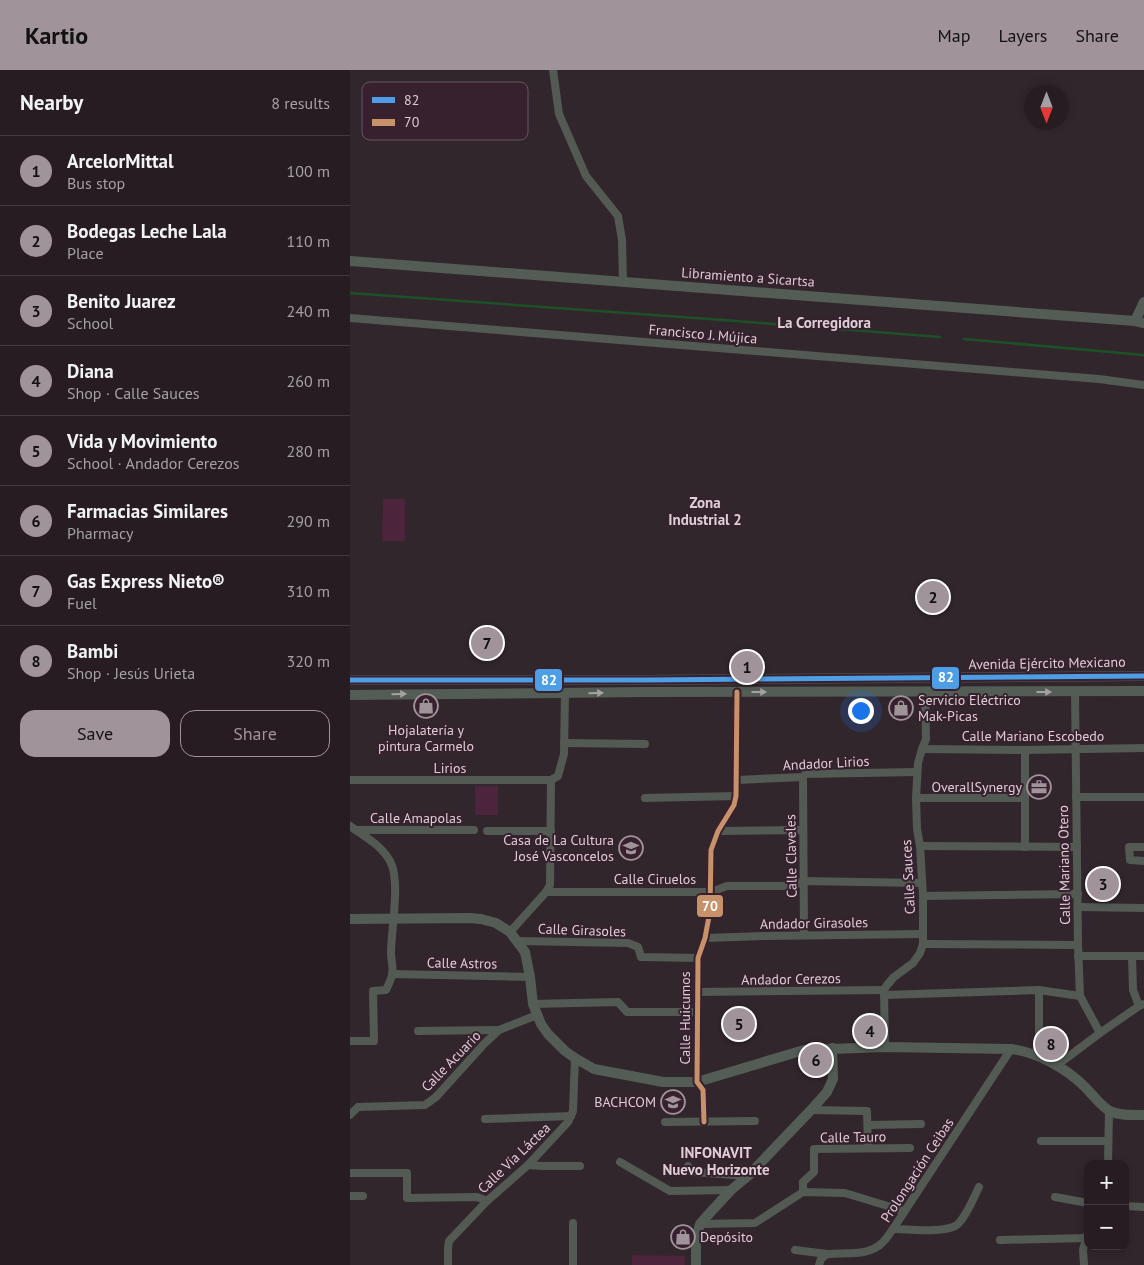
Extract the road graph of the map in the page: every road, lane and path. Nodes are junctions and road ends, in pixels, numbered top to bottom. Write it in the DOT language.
graph roads {
  1 [pos="553,70"];
  2 [pos="350,261"];
  3 [pos="623,281"];
  4 [pos="1144,302"];
  5 [pos="350,318"];
  6 [pos="1139,322"];
  7 [pos="1144,385"];
  8 [pos="1144,676"];
  9 [pos="1013,677"];
  10 [pos="822,679"];
  11 [pos="350,680"];
  12 [pos="447,680"];
  13 [pos="646,680"];
  14 [pos="1144,691"];
  15 [pos="646,692"];
  16 [pos="737,692"];
  17 [pos="822,692"];
  18 [pos="925,692"];
  19 [pos="1013,692"];
  20 [pos="1075,692"];
  21 [pos="447,694"];
  22 [pos="565,694"];
  23 [pos="350,695"];
  24 [pos="564,743"];
  25 [pos="645,744"];
  26 [pos="1076,748"];
  27 [pos="1144,748"];
  28 [pos="922,749"];
  29 [pos="1025,750"];
  30 [pos="917,772"];
  31 [pos="802,777"];
  32 [pos="350,780"];
  33 [pos="551,780"];
  34 [pos="737,780"];
  35 [pos="736,796"];
  36 [pos="1076,797"];
  37 [pos="1144,797"];
  38 [pos="645,798"];
  39 [pos="916,798"];
  40 [pos="1025,798"];
  41 [pos="350,826"];
  42 [pos="358,830"];
  43 [pos="474,830"];
  44 [pos="803,830"];
  45 [pos="487,831"];
  46 [pos="550,831"];
  47 [pos="718,831"];
  48 [pos="920,846"];
  49 [pos="1025,847"];
  50 [pos="1077,847"];
  51 [pos="1144,847"];
  52 [pos="1144,860"];
  53 [pos="803,881"];
  54 [pos="922,882"];
  55 [pos="546,892"];
  56 [pos="711,892"];
  57 [pos="1078,894"];
  58 [pos="923,896"];
  59 [pos="1078,907"];
  60 [pos="1144,908"];
  61 [pos="394,918"];
  62 [pos="350,919"];
  63 [pos="510,932"];
  64 [pos="923,934"];
  65 [pos="804,935"];
  66 [pos="705,938"];
  67 [pos="518,941"];
  68 [pos="923,944"];
  69 [pos="1078,944"];
  70 [pos="1078,956"];
  71 [pos="1132,956"];
  72 [pos="1144,956"];
  73 [pos="698,958"];
  74 [pos="392,974"];
  75 [pos="530,977"];
  76 [pos="1039,990"];
  77 [pos="698,992"];
  78 [pos="884,992"];
  79 [pos="1080,996"];
  80 [pos="533,1004"];
  81 [pos="1142,1005"];
  82 [pos="698,1012"];
  83 [pos="537,1015"];
  84 [pos="500,1030"];
  85 [pos="418,1031"];
  86 [pos="1100,1032"];
  87 [pos="350,1041"];
  88 [pos="885,1047"];
  89 [pos="832,1048"];
  90 [pos="1011,1049"];
  91 [pos="1036,1056"];
  92 [pos="574,1058"];
  93 [pos="1056,1066"];
  94 [pos="698,1082"];
  95 [pos="811,1110"];
  96 [pos="1109,1111"];
  97 [pos="350,1115"];
  98 [pos="1144,1115"];
  99 [pos="572,1116"];
  100 [pos="485,1119"];
  101 [pos="755,1121"];
  102 [pos="665,1122"];
  103 [pos="704,1122"];
  104 [pos="921,1124"];
  105 [pos="868,1125"];
  106 [pos="1042,1141"];
  107 [pos="1108,1141"];
  108 [pos="868,1148"];
  109 [pos="910,1148"];
  110 [pos="1108,1160"];
  111 [pos="620,1162"];
  112 [pos="528,1165"];
  113 [pos="580,1166"];
  114 [pos="688,1166"];
  115 [pos="350,1173"];
  116 [pos="748,1176"];
  117 [pos="980,1187"];
  118 [pos="731,1190"];
  119 [pos="803,1192"];
  120 [pos="350,1196"];
  121 [pos="363,1196"];
  122 [pos="1055,1197"];
  123 [pos="487,1201"];
  124 [pos="1084,1202"];
  125 [pos="1129,1206"];
  126 [pos="1144,1207"];
  127 [pos="904,1212"];
  128 [pos="573,1223"];
  129 [pos="700,1224"];
  130 [pos="893,1229"];
  131 [pos="1084,1236"];
  132 [pos="1000,1240"];
  133 [pos="795,1250"];
  134 [pos="1084,1250"];
  135 [pos="827,1254"];
  136 [pos="448,1265"];
  137 [pos="574,1265"];
  138 [pos="696,1265"];
  139 [pos="819,1265"];
  140 [pos="1084,1265"];
  1 -- 3 [label="street"];
  2 -- 3 [label="street, Libramiento a Sicartsa"];
  3 -- 6 [label="street, Libramiento a Sicartsa"];
  4 -- 6 [label="street"];
  5 -- 7 [label="street, Francisco J. Mújica"];
  8 -- 9 [label="street, Avenida Ejército Mexicano"];
  9 -- 10 [label="street, Avenida Ejército Mexicano"];
  9 -- 19 [label="street"];
  10 -- 13 [label="street, Avenida Ejército Mexicano"];
  10 -- 17 [label="street"];
  11 -- 12 [label="street, Avenida Ejército Mexicano"];
  12 -- 13 [label="street, Avenida Ejército Mexicano"];
  12 -- 21 [label="street"];
  13 -- 15 [label="street"];
  14 -- 20 [label="street, Avenida Ejército Mexicano"];
  15 -- 16 [label="street, Avenida Ejército Mexicano"];
  22 -- 15 [label="street, Avenida Ejército Mexicano, one-way"];
  16 -- 17 [label="street, Avenida Ejército Mexicano, one-way"];
  16 -- 34 [label="street, Calle Huicumos"];
  17 -- 18 [label="street, Avenida Ejército Mexicano"];
  18 -- 19 [label="street, Avenida Ejército Mexicano"];
  18 -- 28 [label="street, Calle Sauces"];
  19 -- 20 [label="street, Avenida Ejército Mexicano, one-way"];
  20 -- 26 [label="street, Calle Mariano Otero"];
  21 -- 22 [label="street, Avenida Ejército Mexicano"];
  23 -- 21 [label="street, Avenida Ejército Mexicano, one-way"];
  22 -- 24 [label="street"];
  24 -- 25 [label="street"];
  24 -- 33 [label="street"];
  26 -- 27 [label="street, Calle Mariano Escobedo"];
  26 -- 29 [label="street, Calle Mariano Escobedo"];
  26 -- 36 [label="street, Calle Mariano Otero"];
  28 -- 29 [label="street, Calle Mariano Escobedo"];
  28 -- 30 [label="street, Calle Sauces"];
  29 -- 40 [label="street"];
  30 -- 31 [label="street, Andador Lirios"];
  30 -- 39 [label="street, Calle Sauces"];
  31 -- 34 [label="street, Andador Lirios"];
  31 -- 44 [label="street, Calle Claveles"];
  32 -- 33 [label="street, Lirios"];
  33 -- 46 [label="street"];
  34 -- 35 [label="street, Calle Huicumos"];
  35 -- 38 [label="street"];
  35 -- 47 [label="street, Calle Huicumos"];
  36 -- 37 [label="street"];
  36 -- 50 [label="street, Calle Mariano Otero"];
  39 -- 40 [label="street"];
  39 -- 48 [label="street, Calle Sauces"];
  40 -- 49 [label="street"];
  41 -- 42 [label="street"];
  42 -- 43 [label="street, Calle Amapolas"];
  42 -- 61 [label="street"];
  44 -- 47 [label="street"];
  44 -- 53 [label="street, Calle Claveles"];
  45 -- 46 [label="street"];
  46 -- 55 [label="street"];
  47 -- 56 [label="street, Calle Huicumos"];
  48 -- 49 [label="street"];
  48 -- 54 [label="street, Calle Sauces"];
  49 -- 50 [label="street"];
  50 -- 57 [label="street, Calle Mariano Otero"];
  51 -- 52 [label="street"];
  53 -- 54 [label="street"];
  53 -- 56 [label="street, Calle Ciruelos"];
  53 -- 65 [label="street, Calle Claveles"];
  54 -- 58 [label="street, Calle Sauces"];
  55 -- 56 [label="street, Calle Ciruelos"];
  55 -- 63 [label="street"];
  56 -- 66 [label="street, Calle Huicumos"];
  57 -- 58 [label="street"];
  57 -- 59 [label="street, Calle Mariano Otero"];
  58 -- 64 [label="street, Calle Sauces"];
  59 -- 60 [label="street"];
  59 -- 69 [label="street, Calle Mariano Otero"];
  61 -- 62 [label="street"];
  61 -- 63 [label="street"];
  61 -- 74 [label="street"];
  63 -- 67 [label="street"];
  64 -- 65 [label="street, Andador Girasoles"];
  64 -- 68 [label="street, Calle Sauces"];
  65 -- 66 [label="street, Andador Girasoles"];
  66 -- 73 [label="street, Calle Huicumos"];
  67 -- 73 [label="street, Calle Girasoles"];
  67 -- 75 [label="street"];
  68 -- 69 [label="street"];
  68 -- 78 [label="street"];
  69 -- 70 [label="street, Calle Mariano Otero"];
  70 -- 71 [label="street"];
  70 -- 79 [label="street, Calle Mariano Otero"];
  71 -- 72 [label="street"];
  71 -- 81 [label="street"];
  73 -- 77 [label="street, Calle Huicumos"];
  74 -- 75 [label="street, Calle Astros"];
  74 -- 87 [label="street"];
  75 -- 80 [label="street"];
  76 -- 78 [label="street, Andador Cerezos"];
  76 -- 79 [label="street, Andador Cerezos"];
  76 -- 91 [label="street"];
  77 -- 78 [label="street, Andador Cerezos"];
  77 -- 82 [label="street, Calle Huicumos"];
  78 -- 88 [label="street"];
  79 -- 86 [label="street, Calle Mariano Otero"];
  80 -- 82 [label="street"];
  80 -- 83 [label="street"];
  81 -- 86 [label="street"];
  82 -- 94 [label="street, Calle Huicumos"];
  83 -- 84 [label="street, Calle Acuario"];
  83 -- 92 [label="street"];
  84 -- 85 [label="street"];
  84 -- 97 [label="street, Calle Acuario"];
  86 -- 93 [label="street"];
  88 -- 89 [label="street"];
  88 -- 90 [label="street"];
  89 -- 94 [label="street"];
  89 -- 95 [label="street"];
  90 -- 91 [label="street"];
  90 -- 127 [label="street, Prolongación Ceibas"];
  91 -- 93 [label="street"];
  92 -- 94 [label="street"];
  92 -- 99 [label="street"];
  93 -- 96 [label="street"];
  94 -- 103 [label="street, Calle Huicumos"];
  95 -- 105 [label="street"];
  95 -- 116 [label="street"];
  96 -- 98 [label="street"];
  96 -- 107 [label="street"];
  99 -- 100 [label="street"];
  99 -- 112 [label="street, Calle Vía Láctea"];
  101 -- 103 [label="street"];
  102 -- 103 [label="street"];
  104 -- 105 [label="street"];
  105 -- 108 [label="street"];
  106 -- 107 [label="street"];
  107 -- 110 [label="street"];
  108 -- 109 [label="street, Calle Tauro"];
  108 -- 119 [label="street, Calle Tauro"];
  111 -- 118 [label="street"];
  112 -- 113 [label="street"];
  112 -- 123 [label="street, Calle Vía Láctea"];
  114 -- 116 [label="street"];
  115 -- 123 [label="street"];
  116 -- 118 [label="street"];
  117 -- 130 [label="street"];
  118 -- 129 [label="street"];
  119 -- 127 [label="street"];
  119 -- 129 [label="street"];
  120 -- 121 [label="street"];
  122 -- 124 [label="street"];
  123 -- 136 [label="street, Calle Vía Láctea"];
  125 -- 126 [label="street"];
  127 -- 130 [label="street, Prolongación Ceibas"];
  128 -- 137 [label="street"];
  129 -- 138 [label="street"];
  130 -- 135 [label="street, Prolongación Ceibas"];
  131 -- 132 [label="street"];
  133 -- 135 [label="street, Prolongación Ceibas"];
  134 -- 140 [label="street"];
  135 -- 139 [label="street"];
}
